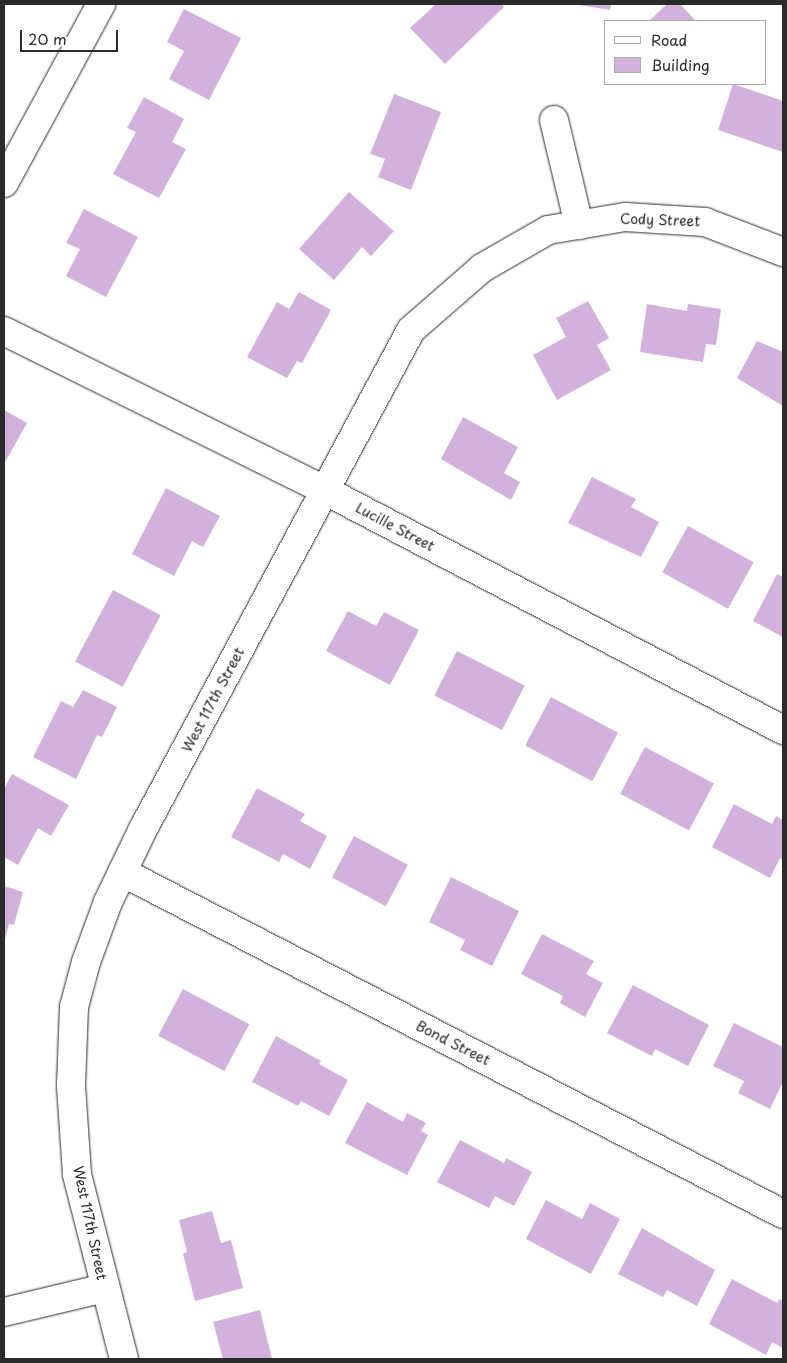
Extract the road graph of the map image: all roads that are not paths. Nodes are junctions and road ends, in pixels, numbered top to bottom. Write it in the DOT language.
graph roads {
  1 [pos="101,4"];
  2 [pos="554,120"];
  3 [pos="4,183"];
  4 [pos="579,225"];
  5 [pos="783,252"];
  6 [pos="4,331"];
  7 [pos="326,491"];
  8 [pos="783,730"];
  9 [pos="122,872"];
  10 [pos="783,1214"];
  11 [pos="105,1288"];
  12 [pos="4,1312"];
  13 [pos="124,1359"];
  1 -- 3 [label="street"];
  2 -- 4 [label="street"];
  4 -- 5 [label="street, Cody Street"];
  4 -- 7 [label="street, West 117th Street"];
  6 -- 7 [label="street, Lucille Street"];
  7 -- 8 [label="street, Lucille Street"];
  7 -- 9 [label="street, West 117th Street"];
  9 -- 10 [label="street, Bond Street"];
  9 -- 11 [label="street, West 117th Street"];
  11 -- 12 [label="street, West 117th Street"];
  11 -- 13 [label="street, West 117th Street"];
}
